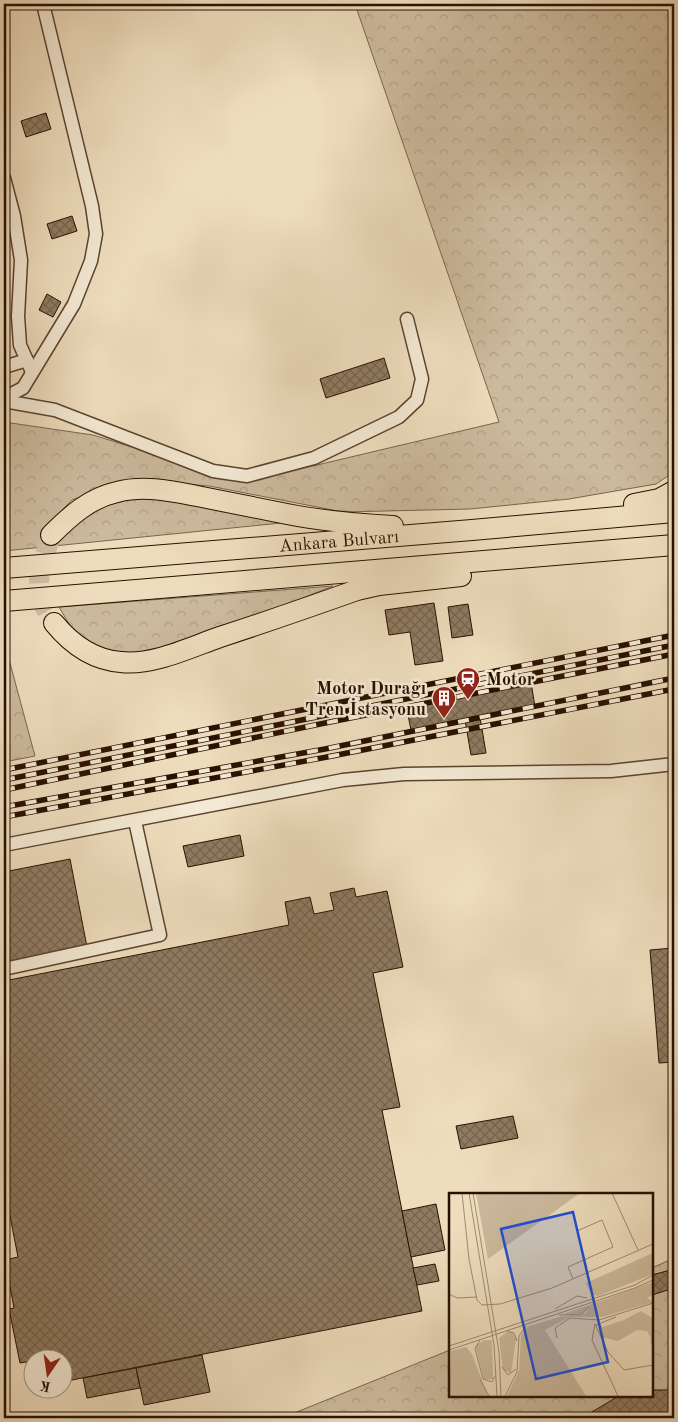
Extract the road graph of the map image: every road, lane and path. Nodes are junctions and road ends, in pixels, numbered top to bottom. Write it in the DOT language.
graph roads {
  1 [pos="43,4"];
  2 [pos="4,178"];
  3 [pos="407,319"];
  4 [pos="29,366"];
  5 [pos="4,367"];
  6 [pos="4,399"];
  7 [pos="674,491"];
  8 [pos="674,512"];
  9 [pos="472,530"];
  10 [pos="51,534"];
  11 [pos="674,544"];
  12 [pos="632,548"];
  13 [pos="4,568"];
  14 [pos="4,601"];
  15 [pos="54,623"];
  16 [pos="674,764"];
  17 [pos="135,821"];
  18 [pos="4,845"];
  19 [pos="4,969"];
  1 -- 4 [label="street"];
  2 -- 4 [label="street"];
  3 -- 6 [label="street"];
  4 -- 5 [label="street"];
  4 -- 6 [label="street"];
  7 -- 9 [label="main road"];
  8 -- 9 [label="main road, Ankara Bulvarı"];
  9 -- 10 [label="main road"];
  9 -- 13 [label="main road, Ankara Bulvarı"];
  11 -- 12 [label="main road, Ankara Bulvarı"];
  12 -- 14 [label="main road, Ankara Bulvarı"];
  12 -- 15 [label="main road"];
  16 -- 17 [label="street"];
  17 -- 18 [label="street"];
  17 -- 19 [label="street"];
}
